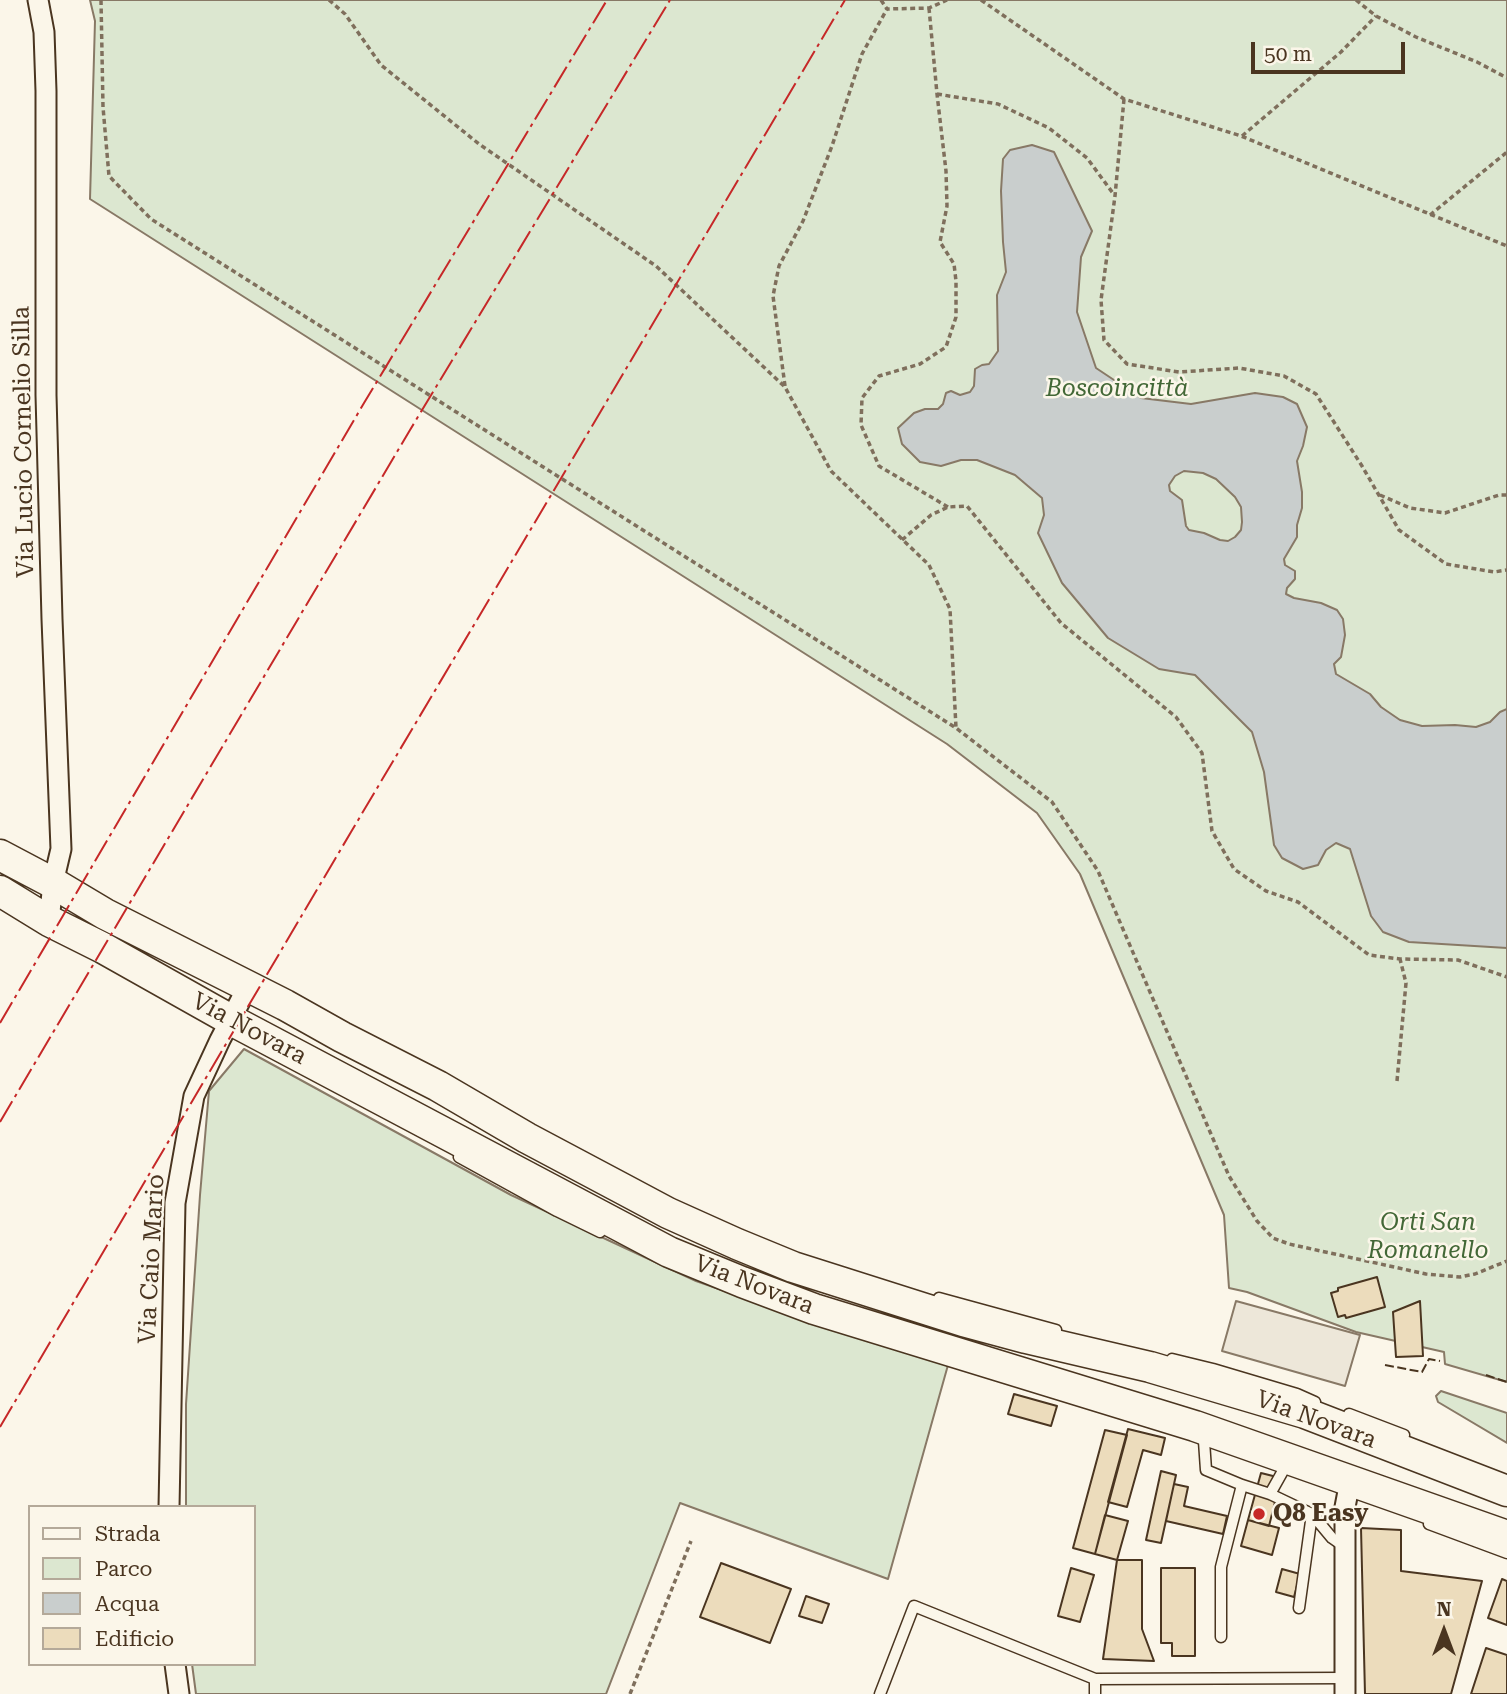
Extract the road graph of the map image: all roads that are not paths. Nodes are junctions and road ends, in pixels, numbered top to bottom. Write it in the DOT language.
graph roads {
  1 [pos="38,0"];
  2 [pos="0,855"];
  3 [pos="53,883"];
  4 [pos="0,891"];
  5 [pos="49,920"];
  6 [pos="252,983"];
  7 [pos="237,1027"];
  8 [pos="423,1067"];
  9 [pos="496,1108"];
  10 [pos="569,1149"];
  11 [pos="453,1154"];
  12 [pos="631,1181"];
  13 [pos="614,1238"];
  14 [pos="660,1259"];
  15 [pos="694,1274"];
  16 [pos="730,1289"];
  17 [pos="923,1293"];
  18 [pos="743,1294"];
  19 [pos="1068,1333"];
  20 [pos="1161,1356"];
  21 [pos="1174,1431"];
  22 [pos="1404,1435"];
  23 [pos="1364,1437"];
  24 [pos="1215,1439"];
  25 [pos="1284,1469"];
  26 [pos="1501,1483"];
  27 [pos="1242,1485"];
  28 [pos="1348,1490"];
  29 [pos="1270,1494"];
  30 [pos="169,1505"];
  31 [pos="1312,1514"];
  32 [pos="1418,1520"];
  33 [pos="1507,1536"];
  34 [pos="1345,1547"];
  35 [pos="1507,1553"];
  36 [pos="1299,1608"];
  37 [pos="1221,1637"];
  38 [pos="175,1666"];
  39 [pos="1095,1679"];
  40 [pos="1345,1686"];
  41 [pos="179,1694"];
  42 [pos="880,1694"];
  43 [pos="1095,1694"];
  1 -- 3 [label="street, Via Lucio Cornelio Silla"];
  2 -- 3 [label="main road, Via Novara"];
  3 -- 5 [label="street"];
  3 -- 6 [label="main road, Via Novara"];
  4 -- 5 [label="main road, Via Novara"];
  5 -- 7 [label="main road, Via Novara"];
  6 -- 7 [label="street, Via Caio Mario"];
  6 -- 23 [label="main road, Via Novara"];
  7 -- 24 [label="main road, Via Novara"];
  7 -- 30 [label="street, Via Caio Mario"];
  8 -- 9 [label="lane"];
  10 -- 12 [label="lane"];
  11 -- 13 [label="lane"];
  14 -- 15 [label="lane"];
  16 -- 18 [label="lane"];
  17 -- 19 [label="lane"];
  20 -- 22 [label="lane"];
  21 -- 24 [label="lane"];
  23 -- 26 [label="main road, Via Novara"];
  23 -- 28 [label="main road"];
  24 -- 27 [label="lane"];
  24 -- 28 [label="main road, Via Novara"];
  25 -- 29 [label="lane"];
  27 -- 29 [label="lane"];
  27 -- 37 [label="lane"];
  28 -- 33 [label="main road, Via Novara"];
  28 -- 34 [label="street"];
  29 -- 31 [label="lane"];
  31 -- 34 [label="lane"];
  31 -- 36 [label="lane"];
  32 -- 35 [label="lane"];
  34 -- 40 [label="street"];
  38 -- 41 [label="street"];
  39 -- 40 [label="lane"];
  39 -- 42 [label="lane"];
  39 -- 43 [label="lane"];
}
